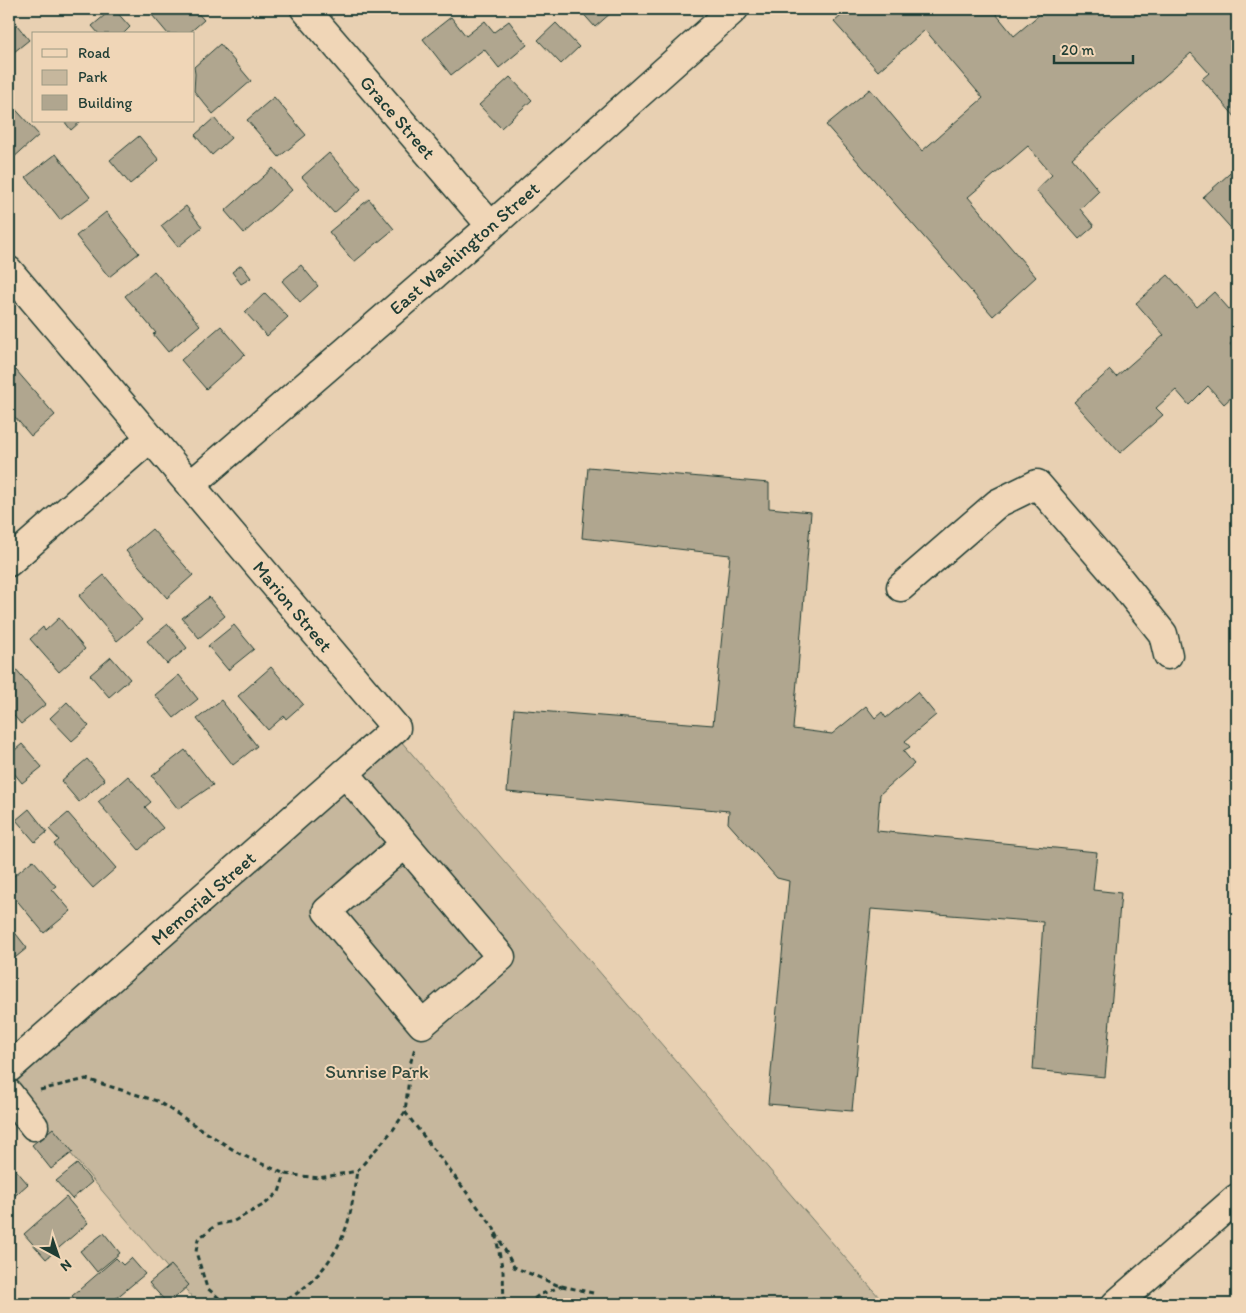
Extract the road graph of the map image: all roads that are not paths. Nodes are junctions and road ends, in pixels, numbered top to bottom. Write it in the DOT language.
graph roads {
  1 [pos="305,9"];
  2 [pos="734,9"];
  3 [pos="491,226"];
  4 [pos="9,271"];
  5 [pos="150,438"];
  6 [pos="191,485"];
  7 [pos="9,562"];
  8 [pos="901,587"];
  9 [pos="1168,656"];
  10 [pos="396,728"];
  11 [pos="345,773"];
  12 [pos="405,844"];
  13 [pos="9,1068"];
  14 [pos="12,1098"];
  15 [pos="34,1126"];
  16 [pos="1237,1198"];
  17 [pos="1116,1304"];
  1 -- 3 [label="street, Grace Street"];
  2 -- 3 [label="street, East Washington Street"];
  3 -- 6 [label="street, East Washington Street"];
  4 -- 5 [label="street"];
  5 -- 6 [label="street, Marion Street"];
  5 -- 7 [label="street"];
  6 -- 10 [label="street, Marion Street"];
  8 -- 9 [label="street"];
  10 -- 11 [label="street, Memorial Street"];
  11 -- 12 [label="street"];
  11 -- 13 [label="street, Memorial Street"];
  12 -- 12 [label="street"];
  14 -- 15 [label="street"];
  16 -- 17 [label="street"];
}
